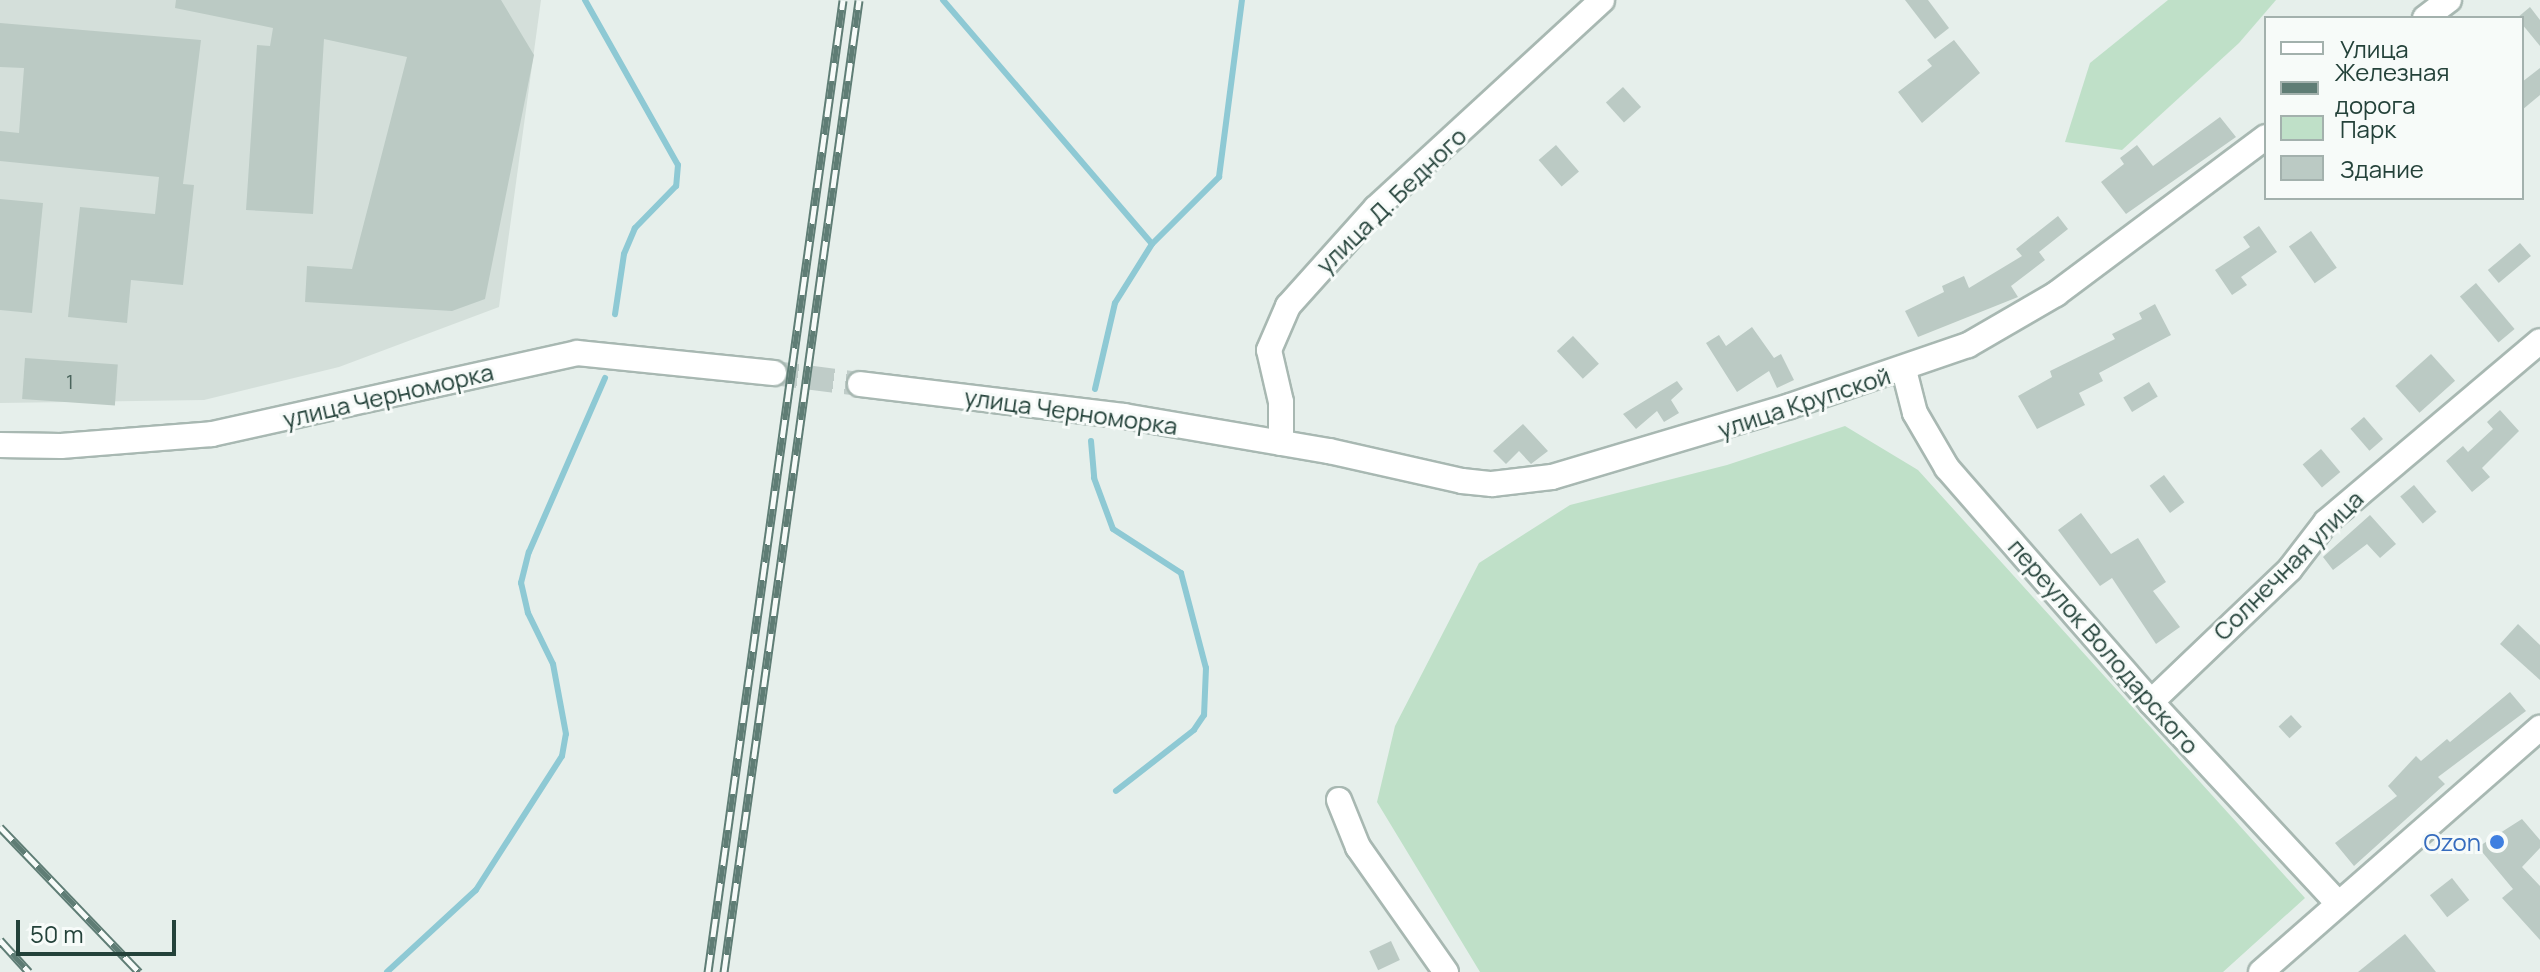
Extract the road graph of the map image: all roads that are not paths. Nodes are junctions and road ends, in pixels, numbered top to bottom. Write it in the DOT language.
graph roads {
  1 [pos="1602,0"];
  2 [pos="2449,0"];
  3 [pos="2428,16"];
  4 [pos="2264,138"];
  5 [pos="2540,341"];
  6 [pos="1904,370"];
  7 [pos="774,373"];
  8 [pos="860,384"];
  9 [pos="1281,443"];
  10 [pos="0,445"];
  11 [pos="2151,702"];
  12 [pos="2540,728"];
  13 [pos="1339,800"];
  14 [pos="2337,902"];
  15 [pos="1446,972"];
  16 [pos="2261,972"];
  1 -- 9 [label="street, улица Д. Бедного"];
  2 -- 3 [label="street"];
  4 -- 6 [label="street, улица Крупской"];
  5 -- 11 [label="street, Солнечная улица"];
  6 -- 9 [label="street, улица Крупской"];
  6 -- 11 [label="street, переулок Володарского"];
  7 -- 10 [label="street, улица Черноморка"];
  8 -- 9 [label="street, улица Черноморка"];
  11 -- 14 [label="street, переулок Володарского"];
  12 -- 14 [label="street"];
  13 -- 15 [label="street"];
  14 -- 16 [label="street"];
}
